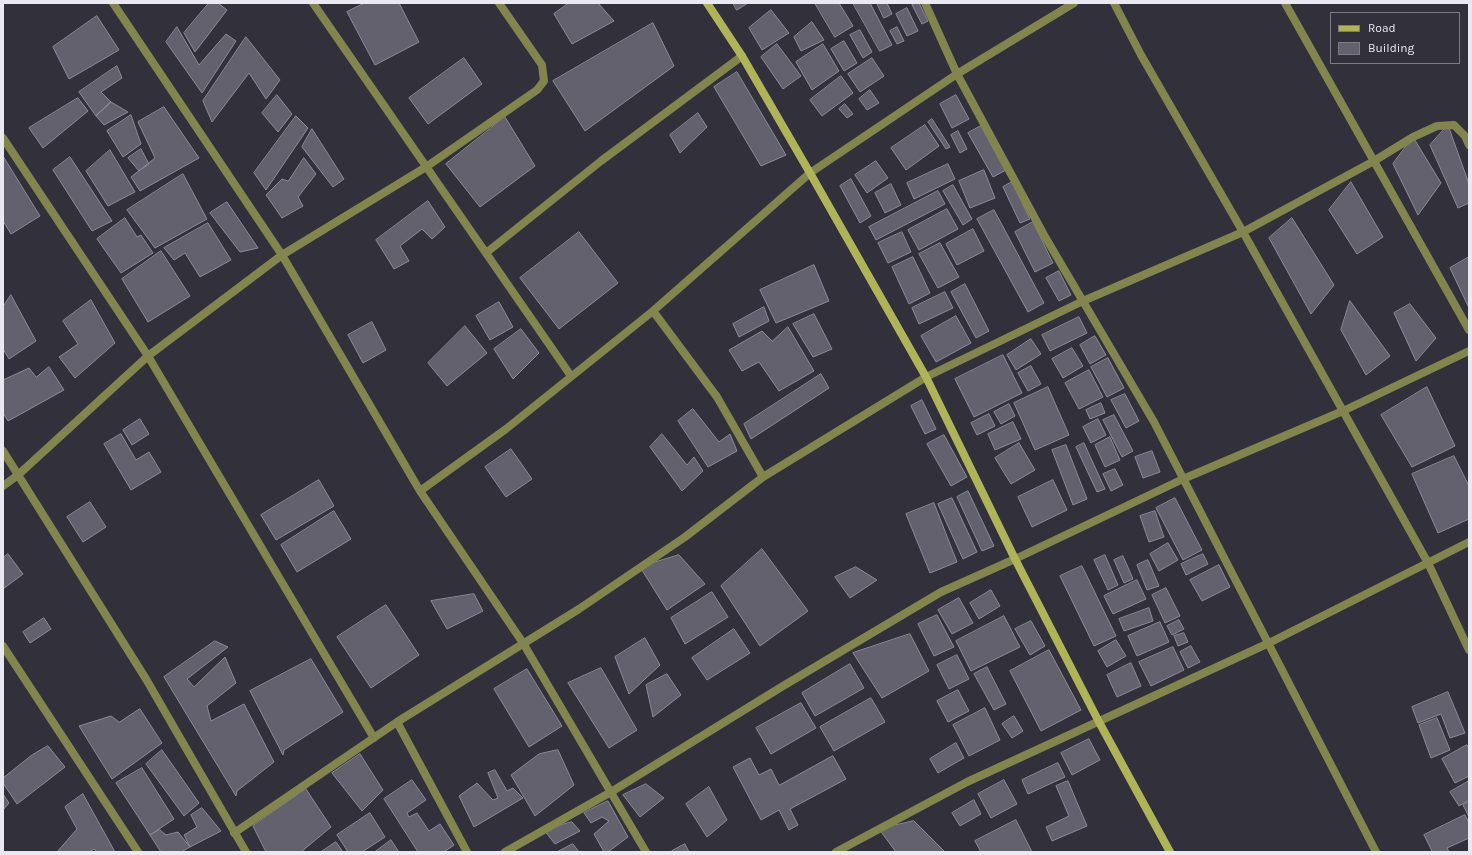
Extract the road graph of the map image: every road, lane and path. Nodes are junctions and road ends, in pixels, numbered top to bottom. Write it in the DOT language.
graph roads {
  1 [pos="112,3"];
  2 [pos="313,3"];
  3 [pos="499,3"];
  4 [pos="707,3"];
  5 [pos="925,3"];
  6 [pos="1074,3"];
  7 [pos="1114,3"];
  8 [pos="1285,3"];
  9 [pos="742,56"];
  10 [pos="958,74"];
  11 [pos="3,138"];
  12 [pos="1469,145"];
  13 [pos="1374,161"];
  14 [pos="426,167"];
  15 [pos="810,172"];
  16 [pos="1242,232"];
  17 [pos="486,253"];
  18 [pos="282,255"];
  19 [pos="1083,302"];
  20 [pos="653,311"];
  21 [pos="1469,330"];
  22 [pos="1469,351"];
  23 [pos="148,356"];
  24 [pos="571,376"];
  25 [pos="926,377"];
  26 [pos="1343,411"];
  27 [pos="3,451"];
  28 [pos="18,475"];
  29 [pos="763,477"];
  30 [pos="1183,480"];
  31 [pos="3,486"];
  32 [pos="420,491"];
  33 [pos="1469,542"];
  34 [pos="1016,559"];
  35 [pos="1428,563"];
  36 [pos="524,643"];
  37 [pos="1268,643"];
  38 [pos="3,646"];
  39 [pos="1469,650"];
  40 [pos="397,722"];
  41 [pos="1099,722"];
  42 [pos="374,738"];
  43 [pos="611,792"];
  44 [pos="234,833"];
  45 [pos="138,852"];
  46 [pos="246,852"];
  47 [pos="468,852"];
  48 [pos="505,852"];
  49 [pos="646,852"];
  50 [pos="836,852"];
  51 [pos="1170,852"];
  52 [pos="1376,852"];
  1 -- 18 [label="street"];
  2 -- 14 [label="street"];
  3 -- 14 [label="street"];
  4 -- 9 [label="street"];
  5 -- 10 [label="street"];
  6 -- 10 [label="street"];
  7 -- 16 [label="street"];
  8 -- 13 [label="street"];
  9 -- 15 [label="street"];
  9 -- 17 [label="street"];
  10 -- 15 [label="street"];
  10 -- 19 [label="street"];
  11 -- 23 [label="street"];
  12 -- 13 [label="street"];
  13 -- 16 [label="street"];
  13 -- 21 [label="street"];
  14 -- 17 [label="street"];
  14 -- 18 [label="street"];
  15 -- 20 [label="street"];
  15 -- 25 [label="street"];
  16 -- 19 [label="street"];
  16 -- 26 [label="street"];
  17 -- 24 [label="street"];
  18 -- 23 [label="street"];
  18 -- 32 [label="street"];
  19 -- 25 [label="street"];
  19 -- 30 [label="street"];
  20 -- 24 [label="street"];
  20 -- 29 [label="street"];
  22 -- 26 [label="street"];
  23 -- 28 [label="street"];
  23 -- 42 [label="street"];
  24 -- 32 [label="street"];
  25 -- 29 [label="street"];
  25 -- 34 [label="street"];
  26 -- 30 [label="street"];
  26 -- 35 [label="street"];
  27 -- 28 [label="street"];
  28 -- 31 [label="street"];
  28 -- 44 [label="street"];
  29 -- 36 [label="street"];
  30 -- 34 [label="street"];
  30 -- 37 [label="street"];
  32 -- 36 [label="street"];
  33 -- 35 [label="street"];
  34 -- 41 [label="street"];
  34 -- 43 [label="street"];
  35 -- 37 [label="street"];
  35 -- 39 [label="street"];
  36 -- 40 [label="street"];
  36 -- 43 [label="street"];
  37 -- 41 [label="street"];
  37 -- 52 [label="street"];
  38 -- 45 [label="street"];
  40 -- 42 [label="street"];
  40 -- 47 [label="street"];
  41 -- 50 [label="street"];
  41 -- 51 [label="street"];
  42 -- 44 [label="street"];
  43 -- 48 [label="street"];
  43 -- 49 [label="street"];
  44 -- 46 [label="street"];
}
